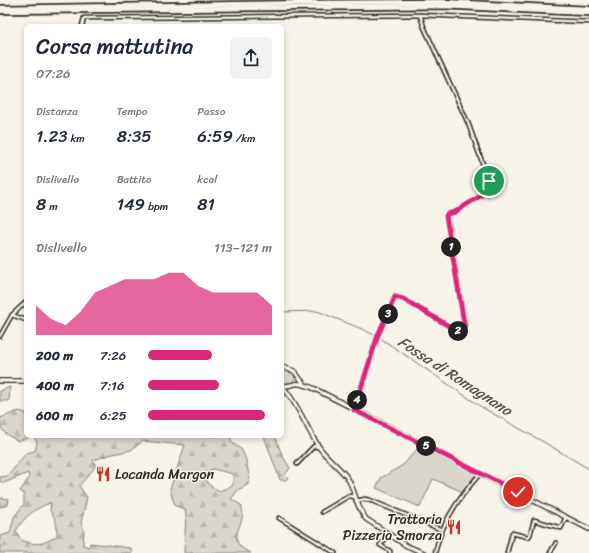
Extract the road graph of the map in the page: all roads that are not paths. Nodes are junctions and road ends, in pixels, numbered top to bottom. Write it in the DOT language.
graph roads {
  1 [pos="0,8"];
  2 [pos="589,9"];
  3 [pos="0,11"];
  4 [pos="589,13"];
  5 [pos="420,15"];
  6 [pos="589,22"];
  7 [pos="82,24"];
  8 [pos="24,304"];
  9 [pos="12,315"];
  10 [pos="24,319"];
  11 [pos="0,336"];
  12 [pos="284,368"];
  13 [pos="297,376"];
  14 [pos="0,381"];
  15 [pos="24,381"];
  16 [pos="293,385"];
  17 [pos="305,385"];
  18 [pos="284,386"];
  19 [pos="284,388"];
  20 [pos="290,396"];
  21 [pos="354,410"];
  22 [pos="318,447"];
  23 [pos="297,464"];
  24 [pos="480,474"];
  25 [pos="354,497"];
  26 [pos="356,502"];
  27 [pos="322,512"];
  28 [pos="566,517"];
  29 [pos="279,518"];
  30 [pos="589,529"];
  31 [pos="442,530"];
  32 [pos="389,535"];
  33 [pos="556,544"];
  34 [pos="335,553"];
  35 [pos="390,553"];
  36 [pos="424,553"];
  37 [pos="435,553"];
  38 [pos="507,553"];
  39 [pos="550,553"];
  1 -- 2 [label="highway"];
  3 -- 4 [label="highway"];
  5 -- 6 [label="street"];
  5 -- 7 [label="street"];
  5 -- 21 [label="street"];
  8 -- 9 [label="street"];
  9 -- 10 [label="street"];
  9 -- 11 [label="street"];
  12 -- 13 [label="main road"];
  13 -- 16 [label="main road"];
  13 -- 17 [label="main road"];
  14 -- 15 [label="main road"];
  16 -- 17 [label="main road"];
  16 -- 18 [label="main road"];
  16 -- 20 [label="main road"];
  17 -- 21 [label="main road"];
  19 -- 20 [label="main road"];
  20 -- 22 [label="main road"];
  21 -- 24 [label="main road"];
  22 -- 23 [label="street"];
  22 -- 25 [label="main road"];
  24 -- 28 [label="main road"];
  24 -- 31 [label="street"];
  25 -- 26 [label="main road"];
  25 -- 27 [label="street"];
  26 -- 31 [label="street"];
  26 -- 32 [label="main road"];
  28 -- 30 [label="main road"];
  28 -- 38 [label="street"];
  29 -- 34 [label="street"];
  31 -- 37 [label="street"];
  32 -- 35 [label="street"];
  32 -- 36 [label="main road"];
  33 -- 39 [label="street"];
}
